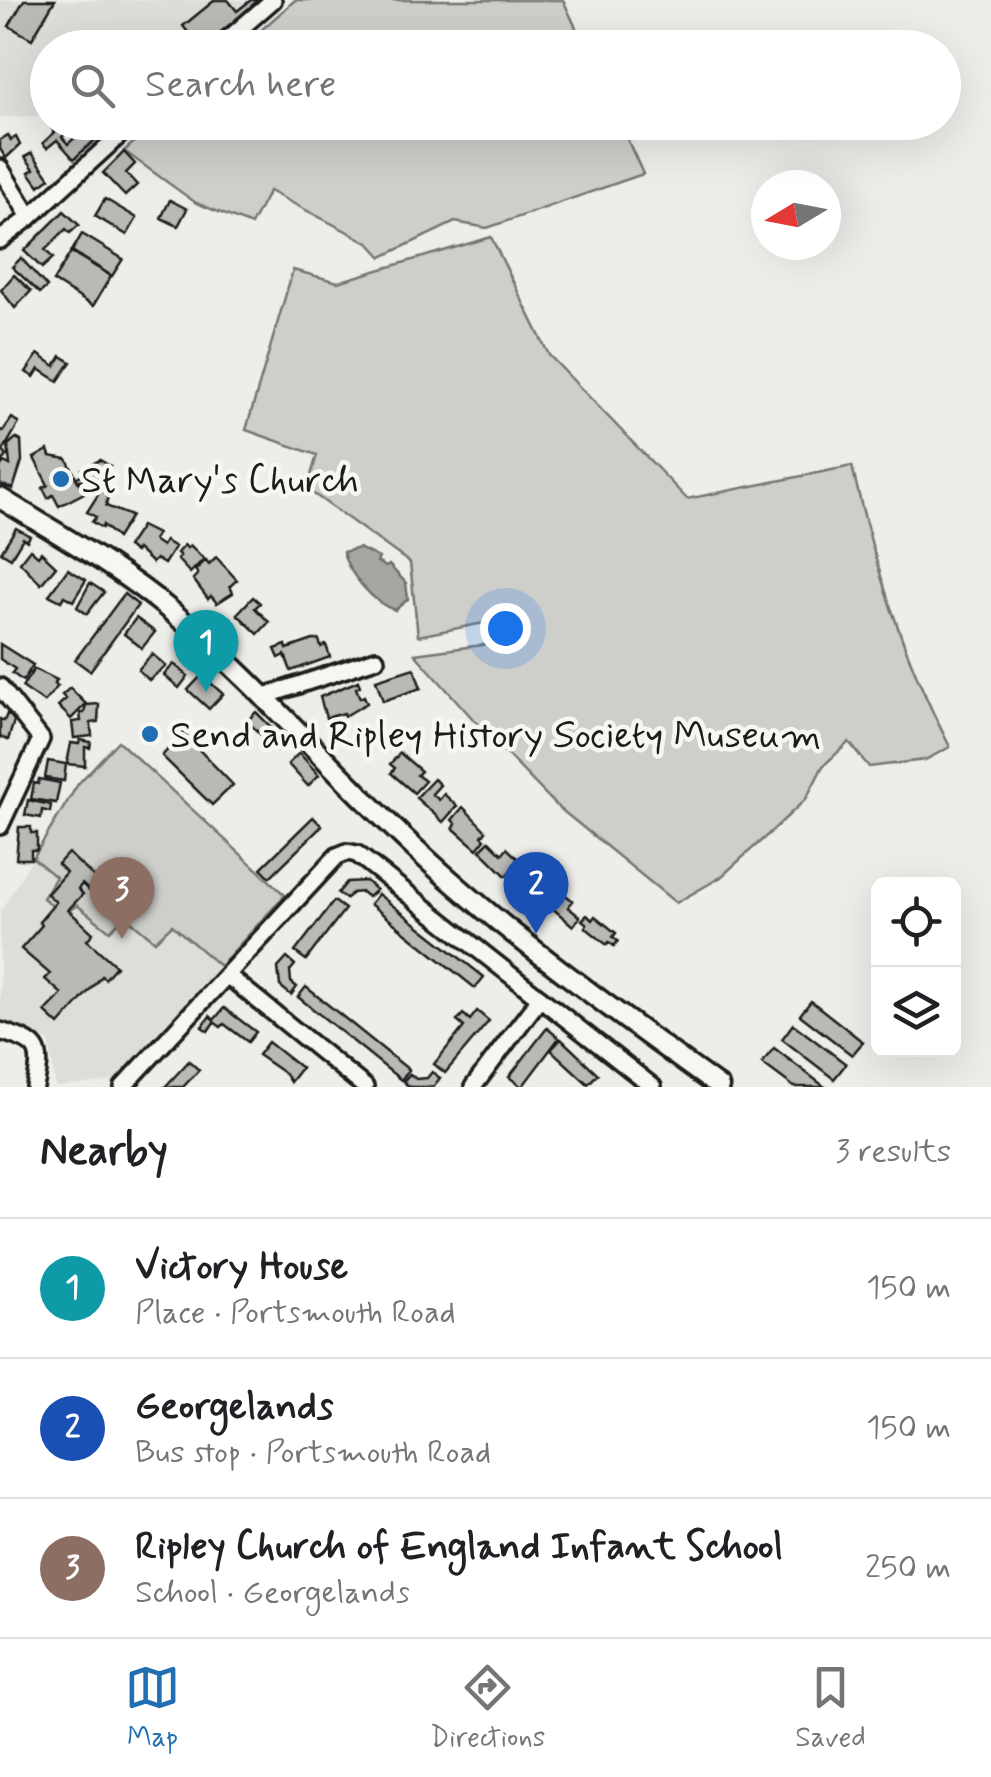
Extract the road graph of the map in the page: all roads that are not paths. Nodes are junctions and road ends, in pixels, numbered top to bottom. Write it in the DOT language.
graph roads {
  1 [pos="273,0"];
  2 [pos="239,30"];
  3 [pos="114,140"];
  4 [pos="0,168"];
  5 [pos="30,217"];
  6 [pos="0,240"];
  7 [pos="0,498"];
  8 [pos="376,659"];
  9 [pos="0,687"];
  10 [pos="262,696"];
  11 [pos="0,826"];
  12 [pos="228,976"];
  13 [pos="540,998"];
  14 [pos="0,1031"];
  15 [pos="36,1087"];
  16 [pos="123,1087"];
  17 [pos="365,1087"];
  18 [pos="474,1087"];
  19 [pos="653,1087"];
  20 [pos="719,1087"];
  1 -- 2 [label="street"];
  3 -- 5 [label="street"];
  4 -- 5 [label="street"];
  5 -- 6 [label="street"];
  7 -- 10 [label="main road"];
  8 -- 10 [label="street"];
  9 -- 11 [label="street"];
  10 -- 20 [label="main road"];
  12 -- 13 [label="street"];
  12 -- 16 [label="street"];
  12 -- 17 [label="street"];
  13 -- 18 [label="street"];
  13 -- 19 [label="street"];
  14 -- 15 [label="street"];
}
